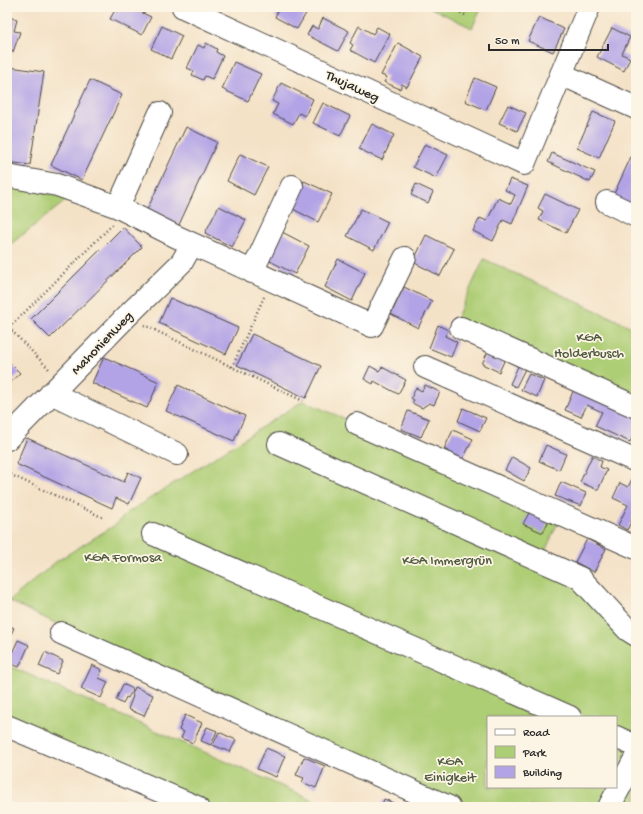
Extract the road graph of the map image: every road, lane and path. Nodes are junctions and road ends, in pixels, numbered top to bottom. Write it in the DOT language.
graph roads {
  1 [pos="183,7"];
  2 [pos="450,7"];
  3 [pos="468,7"];
  4 [pos="589,7"];
  5 [pos="561,74"];
  6 [pos="636,108"];
  7 [pos="160,113"];
  8 [pos="7,176"];
  9 [pos="292,186"];
  10 [pos="607,202"];
  11 [pos="122,209"];
  12 [pos="636,216"];
  13 [pos="192,244"];
  14 [pos="405,258"];
  15 [pos="252,272"];
  16 [pos="272,280"];
  17 [pos="126,316"];
  18 [pos="460,328"];
  19 [pos="8,329"];
  20 [pos="232,367"];
  21 [pos="425,367"];
  22 [pos="56,388"];
  23 [pos="303,401"];
  24 [pos="636,407"];
  25 [pos="357,424"];
  26 [pos="7,438"];
  27 [pos="279,444"];
  28 [pos="177,454"];
  29 [pos="636,461"];
  30 [pos="7,473"];
  31 [pos="104,518"];
  32 [pos="153,534"];
  33 [pos="636,548"];
  34 [pos="61,633"];
  35 [pos="636,635"];
  36 [pos="568,716"];
  37 [pos="7,726"];
  38 [pos="617,737"];
  39 [pos="636,746"];
  40 [pos="636,757"];
  41 [pos="197,807"];
  42 [pos="449,807"];
  43 [pos="609,807"];
  1 -- 5 [label="street, Thujaweg"];
  2 -- 3 [label="path"];
  4 -- 5 [label="street"];
  5 -- 6 [label="street"];
  7 -- 11 [label="street"];
  8 -- 11 [label="street"];
  9 -- 15 [label="street"];
  10 -- 12 [label="street"];
  11 -- 13 [label="street"];
  11 -- 19 [label="path"];
  13 -- 15 [label="street"];
  13 -- 17 [label="street, Mahonienweg"];
  14 -- 16 [label="street"];
  15 -- 16 [label="street"];
  16 -- 20 [label="path"];
  17 -- 20 [label="path"];
  17 -- 22 [label="street, Mahonienweg"];
  18 -- 24 [label="street"];
  19 -- 22 [label="path"];
  20 -- 23 [label="path"];
  21 -- 29 [label="street"];
  22 -- 26 [label="street, Mahonienweg"];
  22 -- 28 [label="street"];
  25 -- 33 [label="street"];
  27 -- 35 [label="street"];
  30 -- 31 [label="path"];
  32 -- 36 [label="street"];
  34 -- 42 [label="street"];
  37 -- 41 [label="street"];
  38 -- 39 [label="street"];
  40 -- 43 [label="street"];
}
